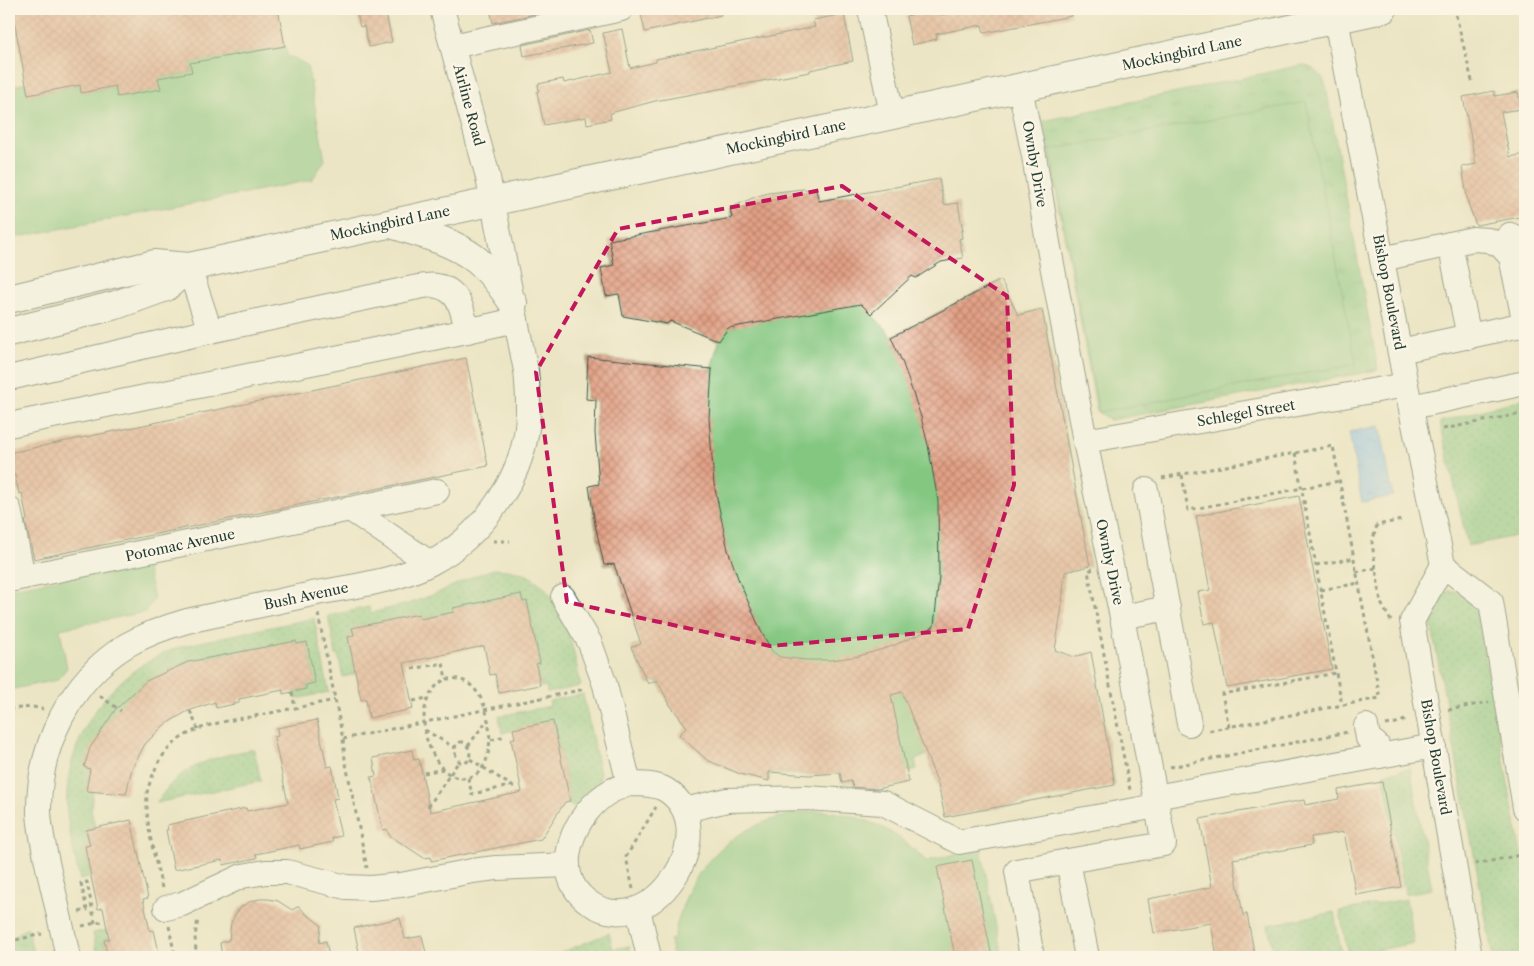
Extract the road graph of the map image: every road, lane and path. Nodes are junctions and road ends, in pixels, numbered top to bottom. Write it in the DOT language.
graph roads {
  1 [pos="442,9"];
  2 [pos="621,9"];
  3 [pos="870,9"];
  4 [pos="1383,9"];
  5 [pos="1335,14"];
  6 [pos="1456,15"];
  7 [pos="453,46"];
  8 [pos="1472,85"];
  9 [pos="1020,88"];
  10 [pos="892,114"];
  11 [pos="492,201"];
  12 [pos="389,224"];
  13 [pos="1525,241"];
  14 [pos="1450,244"];
  15 [pos="1500,245"];
  16 [pos="1382,259"];
  17 [pos="189,267"];
  18 [pos="13,297"];
  19 [pos="514,311"];
  20 [pos="1525,324"];
  21 [pos="210,331"];
  22 [pos="9,332"];
  23 [pos="467,332"];
  24 [pos="1469,337"];
  25 [pos="1400,351"];
  26 [pos="9,378"];
  27 [pos="1525,383"];
  28 [pos="1409,396"];
  29 [pos="1525,413"];
  30 [pos="10,420"];
  31 [pos="1443,429"];
  32 [pos="1085,441"];
  33 [pos="1295,453"];
  34 [pos="1182,474"];
  35 [pos="1340,482"];
  36 [pos="1150,485"];
  37 [pos="1302,488"];
  38 [pos="437,491"];
  39 [pos="9,498"];
  40 [pos="350,509"];
  41 [pos="1402,520"];
  42 [pos="18,547"];
  43 [pos="1354,558"];
  44 [pos="430,563"];
  45 [pos="1316,565"];
  46 [pos="1443,565"];
  47 [pos="1376,568"];
  48 [pos="1356,572"];
  49 [pos="1359,584"];
  50 [pos="1321,590"];
  51 [pos="563,597"];
  52 [pos="317,608"];
  53 [pos="1168,608"];
  54 [pos="1122,617"];
  55 [pos="1391,621"];
  56 [pos="412,668"];
  57 [pos="1336,673"];
  58 [pos="446,679"];
  59 [pos="605,685"];
  60 [pos="292,692"];
  61 [pos="100,696"];
  62 [pos="428,698"];
  63 [pos="335,700"];
  64 [pos="1498,700"];
  65 [pos="413,701"];
  66 [pos="1342,705"];
  67 [pos="295,708"];
  68 [pos="9,709"];
  69 [pos="486,709"];
  70 [pos="46,710"];
  71 [pos="1446,710"];
  72 [pos="121,711"];
  73 [pos="190,711"];
  74 [pos="488,718"];
  75 [pos="1408,718"];
  76 [pos="424,722"];
  77 [pos="1228,727"];
  78 [pos="1196,728"];
  79 [pos="198,729"];
  80 [pos="425,730"];
  81 [pos="1375,734"];
  82 [pos="505,736"];
  83 [pos="343,739"];
  84 [pos="491,740"];
  85 [pos="468,746"];
  86 [pos="1434,746"];
  87 [pos="455,748"];
  88 [pos="470,758"];
  89 [pos="459,761"];
  90 [pos="483,767"];
  91 [pos="1165,768"];
  92 [pos="443,769"];
  93 [pos="424,773"];
  94 [pos="449,775"];
  95 [pos="468,778"];
  96 [pos="629,784"];
  97 [pos="1156,802"];
  98 [pos="657,805"];
  99 [pos="428,807"];
  100 [pos="1525,808"];
  101 [pos="685,810"];
  102 [pos="1521,855"];
  103 [pos="1068,861"];
  104 [pos="1475,864"];
  105 [pos="568,865"];
  106 [pos="371,888"];
  107 [pos="207,892"];
  108 [pos="166,908"];
  109 [pos="638,909"];
  110 [pos="79,912"];
  111 [pos="106,920"];
  112 [pos="95,923"];
  113 [pos="81,926"];
  114 [pos="43,934"];
  115 [pos="10,941"];
  116 [pos="68,957"];
  117 [pos="175,957"];
  118 [pos="194,957"];
  119 [pos="649,957"];
  120 [pos="1032,957"];
  121 [pos="1087,957"];
  122 [pos="1470,957"];
  1 -- 7 [label="street, Airline Road"];
  2 -- 7 [label="street"];
  3 -- 10 [label="street"];
  4 -- 5 [label="main road, Mockingbird Lane"];
  5 -- 9 [label="main road, Mockingbird Lane"];
  5 -- 16 [label="street, Bishop Boulevard"];
  6 -- 8 [label="path"];
  7 -- 11 [label="street, Airline Road"];
  9 -- 10 [label="main road, Mockingbird Lane"];
  9 -- 32 [label="street, Ownby Drive"];
  10 -- 11 [label="main road, Mockingbird Lane"];
  11 -- 12 [label="main road, Mockingbird Lane"];
  11 -- 19 [label="street, Bush Avenue"];
  12 -- 17 [label="main road, Mockingbird Lane"];
  12 -- 19 [label="main road"];
  13 -- 15 [label="street"];
  14 -- 15 [label="street"];
  14 -- 16 [label="street"];
  14 -- 24 [label="street"];
  15 -- 20 [label="street"];
  16 -- 25 [label="street, Bishop Boulevard"];
  17 -- 18 [label="main road, Mockingbird Lane"];
  17 -- 21 [label="street"];
  17 -- 22 [label="main road, Mockingbird Lane"];
  19 -- 23 [label="street"];
  19 -- 44 [label="street, Bush Avenue"];
  20 -- 24 [label="street"];
  21 -- 23 [label="street"];
  21 -- 26 [label="street"];
  23 -- 30 [label="street"];
  24 -- 25 [label="street"];
  25 -- 28 [label="street, Bishop Boulevard"];
  27 -- 28 [label="street, Schlegel Street"];
  28 -- 32 [label="street, Schlegel Street"];
  28 -- 46 [label="street, Bishop Boulevard"];
  29 -- 31 [label="path"];
  32 -- 54 [label="street, Ownby Drive"];
  33 -- 34 [label="path"];
  33 -- 35 [label="path"];
  33 -- 37 [label="path"];
  34 -- 36 [label="path"];
  34 -- 37 [label="path"];
  35 -- 37 [label="path"];
  35 -- 43 [label="path"];
  36 -- 53 [label="street"];
  37 -- 45 [label="path"];
  38 -- 40 [label="street, Potomac Avenue"];
  39 -- 42 [label="street"];
  40 -- 42 [label="street, Potomac Avenue"];
  40 -- 44 [label="street"];
  41 -- 47 [label="path"];
  43 -- 45 [label="path"];
  43 -- 48 [label="path"];
  44 -- 116 [label="street, Bush Avenue"];
  45 -- 50 [label="path"];
  46 -- 86 [label="street, Bishop Boulevard"];
  46 -- 100 [label="street"];
  47 -- 48 [label="path"];
  47 -- 55 [label="path"];
  48 -- 49 [label="path"];
  49 -- 50 [label="path"];
  49 -- 66 [label="path"];
  50 -- 57 [label="path"];
  51 -- 59 [label="street"];
  52 -- 63 [label="path"];
  53 -- 54 [label="street"];
  53 -- 78 [label="street"];
  54 -- 97 [label="street, Ownby Drive"];
  56 -- 58 [label="path"];
  57 -- 66 [label="path"];
  57 -- 77 [label="path"];
  58 -- 62 [label="path"];
  58 -- 69 [label="path"];
  59 -- 69 [label="path"];
  59 -- 96 [label="street"];
  60 -- 67 [label="path"];
  61 -- 72 [label="path"];
  62 -- 65 [label="path"];
  62 -- 76 [label="path"];
  63 -- 67 [label="path"];
  63 -- 83 [label="path"];
  64 -- 71 [label="path"];
  66 -- 77 [label="path"];
  67 -- 79 [label="path"];
  68 -- 70 [label="path"];
  69 -- 74 [label="path"];
  69 -- 76 [label="path"];
  73 -- 79 [label="path"];
  74 -- 84 [label="path"];
  74 -- 85 [label="path"];
  75 -- 81 [label="path"];
  76 -- 80 [label="path"];
  76 -- 83 [label="path"];
  77 -- 78 [label="path"];
  79 -- 108 [label="path"];
  80 -- 87 [label="path"];
  80 -- 92 [label="path"];
  81 -- 86 [label="street"];
  81 -- 91 [label="path"];
  81 -- 97 [label="street"];
  82 -- 84 [label="path"];
  83 -- 106 [label="path"];
  84 -- 90 [label="path"];
  85 -- 87 [label="path"];
  85 -- 88 [label="path"];
  86 -- 122 [label="street, Bishop Boulevard"];
  87 -- 89 [label="path"];
  88 -- 89 [label="path"];
  88 -- 90 [label="path"];
  89 -- 94 [label="path"];
  90 -- 95 [label="path"];
  90 -- 95 [label="path"];
  92 -- 93 [label="path"];
  92 -- 94 [label="path"];
  94 -- 95 [label="path"];
  94 -- 99 [label="path"];
  96 -- 101 [label="street"];
  96 -- 105 [label="street"];
  97 -- 101 [label="street"];
  97 -- 103 [label="street, Ownby Drive"];
  98 -- 109 [label="path"];
  101 -- 109 [label="street"];
  102 -- 104 [label="path"];
  103 -- 120 [label="street"];
  103 -- 121 [label="street"];
  105 -- 106 [label="street"];
  105 -- 109 [label="street"];
  106 -- 107 [label="street"];
  107 -- 108 [label="street"];
  107 -- 118 [label="path"];
  108 -- 117 [label="path"];
  109 -- 119 [label="street"];
  110 -- 112 [label="path"];
  111 -- 112 [label="path"];
  112 -- 113 [label="path"];
  114 -- 115 [label="path"];
}
